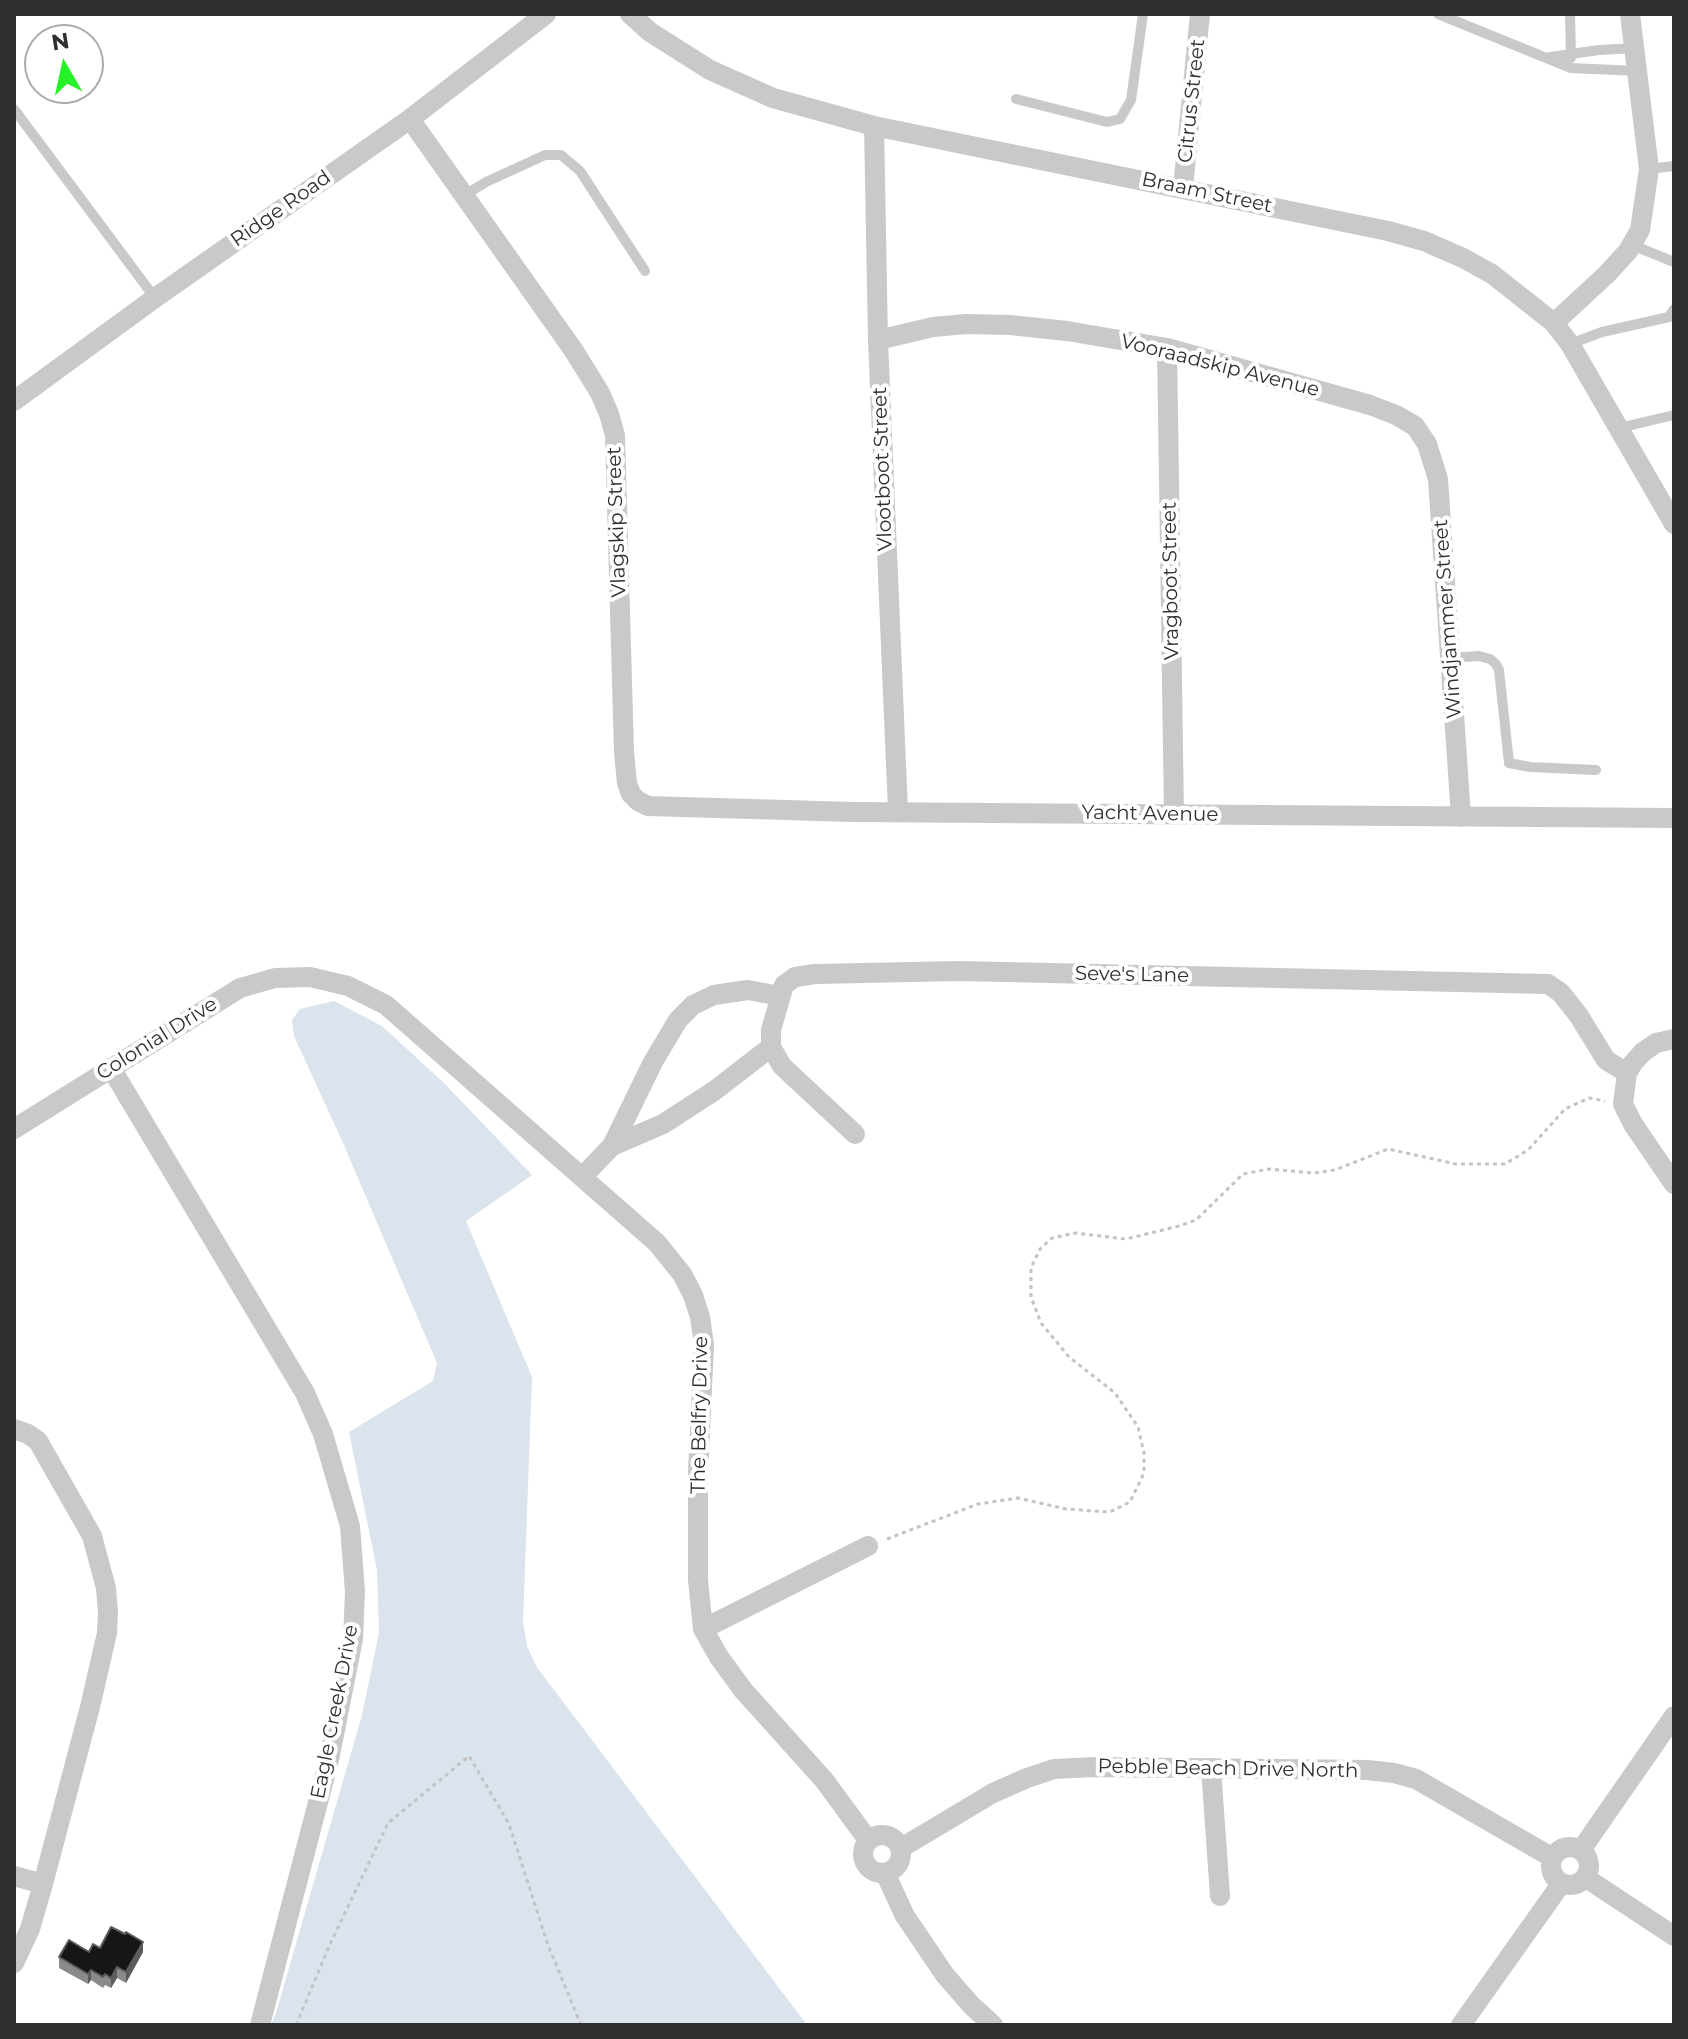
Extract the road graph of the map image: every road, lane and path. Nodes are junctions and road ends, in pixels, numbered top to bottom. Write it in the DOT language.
graph roads {
  1 [pos="546,14"];
  2 [pos="630,14"];
  3 [pos="1143,14"];
  4 [pos="1200,14"];
  5 [pos="1438,14"];
  6 [pos="1570,14"];
  7 [pos="1630,14"];
  8 [pos="1635,48"];
  9 [pos="1570,53"];
  10 [pos="1548,57"];
  11 [pos="1571,68"];
  12 [pos="1637,71"];
  13 [pos="1016,99"];
  14 [pos="14,109"];
  15 [pos="410,119"];
  16 [pos="874,126"];
  17 [pos="1674,166"];
  18 [pos="1649,169"];
  19 [pos="1183,188"];
  20 [pos="465,195"];
  21 [pos="1632,245"];
  22 [pos="1674,262"];
  23 [pos="645,271"];
  24 [pos="155,298"];
  25 [pos="1674,309"];
  26 [pos="1554,323"];
  27 [pos="878,340"];
  28 [pos="1570,344"];
  29 [pos="1167,348"];
  30 [pos="14,401"];
  31 [pos="1674,415"];
  32 [pos="1415,426"];
  33 [pos="1619,428"];
  34 [pos="1674,524"];
  35 [pos="1450,658"];
  36 [pos="1596,770"];
  37 [pos="631,794"];
  38 [pos="898,811"];
  39 [pos="1174,815"];
  40 [pos="1461,817"];
  41 [pos="1674,818"];
  42 [pos="310,977"];
  43 [pos="780,996"];
  44 [pos="1674,1039"];
  45 [pos="771,1047"];
  46 [pos="111,1068"];
  47 [pos="1627,1073"];
  48 [pos="1623,1104"];
  49 [pos="14,1129"];
  50 [pos="855,1134"];
  51 [pos="612,1146"];
  52 [pos="582,1177"];
  53 [pos="1674,1184"];
  54 [pos="14,1429"];
  55 [pos="868,1546"];
  56 [pos="703,1629"];
  57 [pos="1674,1716"];
  58 [pos="1211,1768"];
  59 [pos="868,1840"];
  60 [pos="901,1848"];
  61 [pos="1581,1850"];
  62 [pos="1553,1858"];
  63 [pos="885,1873"];
  64 [pos="14,1876"];
  65 [pos="1586,1878"];
  66 [pos="43,1884"];
  67 [pos="1561,1884"];
  68 [pos="1220,1896"];
  69 [pos="1674,1936"];
  70 [pos="14,1963"];
  71 [pos="260,2025"];
  72 [pos="296,2025"];
  73 [pos="581,2025"];
  74 [pos="993,2025"];
  75 [pos="1461,2025"];
  1 -- 15 [label="street, Ridge Road"];
  2 -- 16 [label="street, Braam Street"];
  3 -- 13 [label="lane"];
  4 -- 19 [label="street, Citrus Street"];
  5 -- 10 [label="lane"];
  6 -- 9 [label="lane"];
  7 -- 8 [label="street"];
  8 -- 9 [label="lane"];
  8 -- 12 [label="street"];
  9 -- 10 [label="lane"];
  9 -- 11 [label="lane"];
  10 -- 11 [label="lane"];
  11 -- 12 [label="lane"];
  12 -- 18 [label="street"];
  14 -- 24 [label="lane"];
  15 -- 20 [label="street, Vlagskip Street"];
  15 -- 24 [label="street, Ridge Road"];
  16 -- 19 [label="street, Braam Street"];
  16 -- 27 [label="street, Vlootboot Street"];
  17 -- 18 [label="lane"];
  18 -- 21 [label="street"];
  19 -- 26 [label="street, Braam Street"];
  20 -- 23 [label="lane"];
  20 -- 37 [label="street, Vlagskip Street"];
  21 -- 22 [label="lane"];
  21 -- 26 [label="street"];
  24 -- 30 [label="street, Ridge Road"];
  25 -- 28 [label="lane"];
  26 -- 28 [label="street, Braam Street"];
  27 -- 29 [label="street, Vooraadskip Avenue"];
  27 -- 38 [label="street, Vlootboot Street"];
  28 -- 33 [label="street, Braam Street"];
  29 -- 32 [label="street, Vooraadskip Avenue"];
  29 -- 39 [label="street, Vragboot Street"];
  31 -- 33 [label="lane"];
  32 -- 35 [label="street, Windjammer Street"];
  33 -- 34 [label="street, Braam Street"];
  35 -- 36 [label="lane"];
  35 -- 40 [label="street, Windjammer Street"];
  37 -- 38 [label="street, Yacht Avenue"];
  38 -- 39 [label="street, Yacht Avenue"];
  39 -- 40 [label="street, Yacht Avenue"];
  40 -- 41 [label="street, Yacht Avenue"];
  42 -- 46 [label="street, Colonial Drive"];
  42 -- 52 [label="street, The Belfry Drive"];
  43 -- 45 [label="street"];
  43 -- 47 [label="street, Seve's Lane"];
  43 -- 51 [label="street"];
  44 -- 47 [label="street"];
  45 -- 50 [label="street"];
  45 -- 51 [label="street"];
  46 -- 49 [label="street, Colonial Drive"];
  46 -- 71 [label="street, Eagle Creek Drive"];
  47 -- 48 [label="street"];
  48 -- 53 [label="street"];
  48 -- 55 [label="path"];
  51 -- 52 [label="street"];
  52 -- 56 [label="street, The Belfry Drive"];
  54 -- 66 [label="street"];
  55 -- 56 [label="street"];
  56 -- 59 [label="street, The Belfry Drive"];
  57 -- 61 [label="street"];
  58 -- 60 [label="street, Pebble Beach Drive North"];
  58 -- 62 [label="street, Pebble Beach Drive North"];
  58 -- 68 [label="street"];
  59 -- 60 [label="street"];
  59 -- 63 [label="street"];
  60 -- 63 [label="street"];
  61 -- 62 [label="street"];
  61 -- 65 [label="street"];
  62 -- 67 [label="street"];
  63 -- 74 [label="street"];
  64 -- 66 [label="street"];
  65 -- 67 [label="street"];
  65 -- 69 [label="street"];
  66 -- 70 [label="street"];
  67 -- 75 [label="street"];
  72 -- 73 [label="path"];
}
